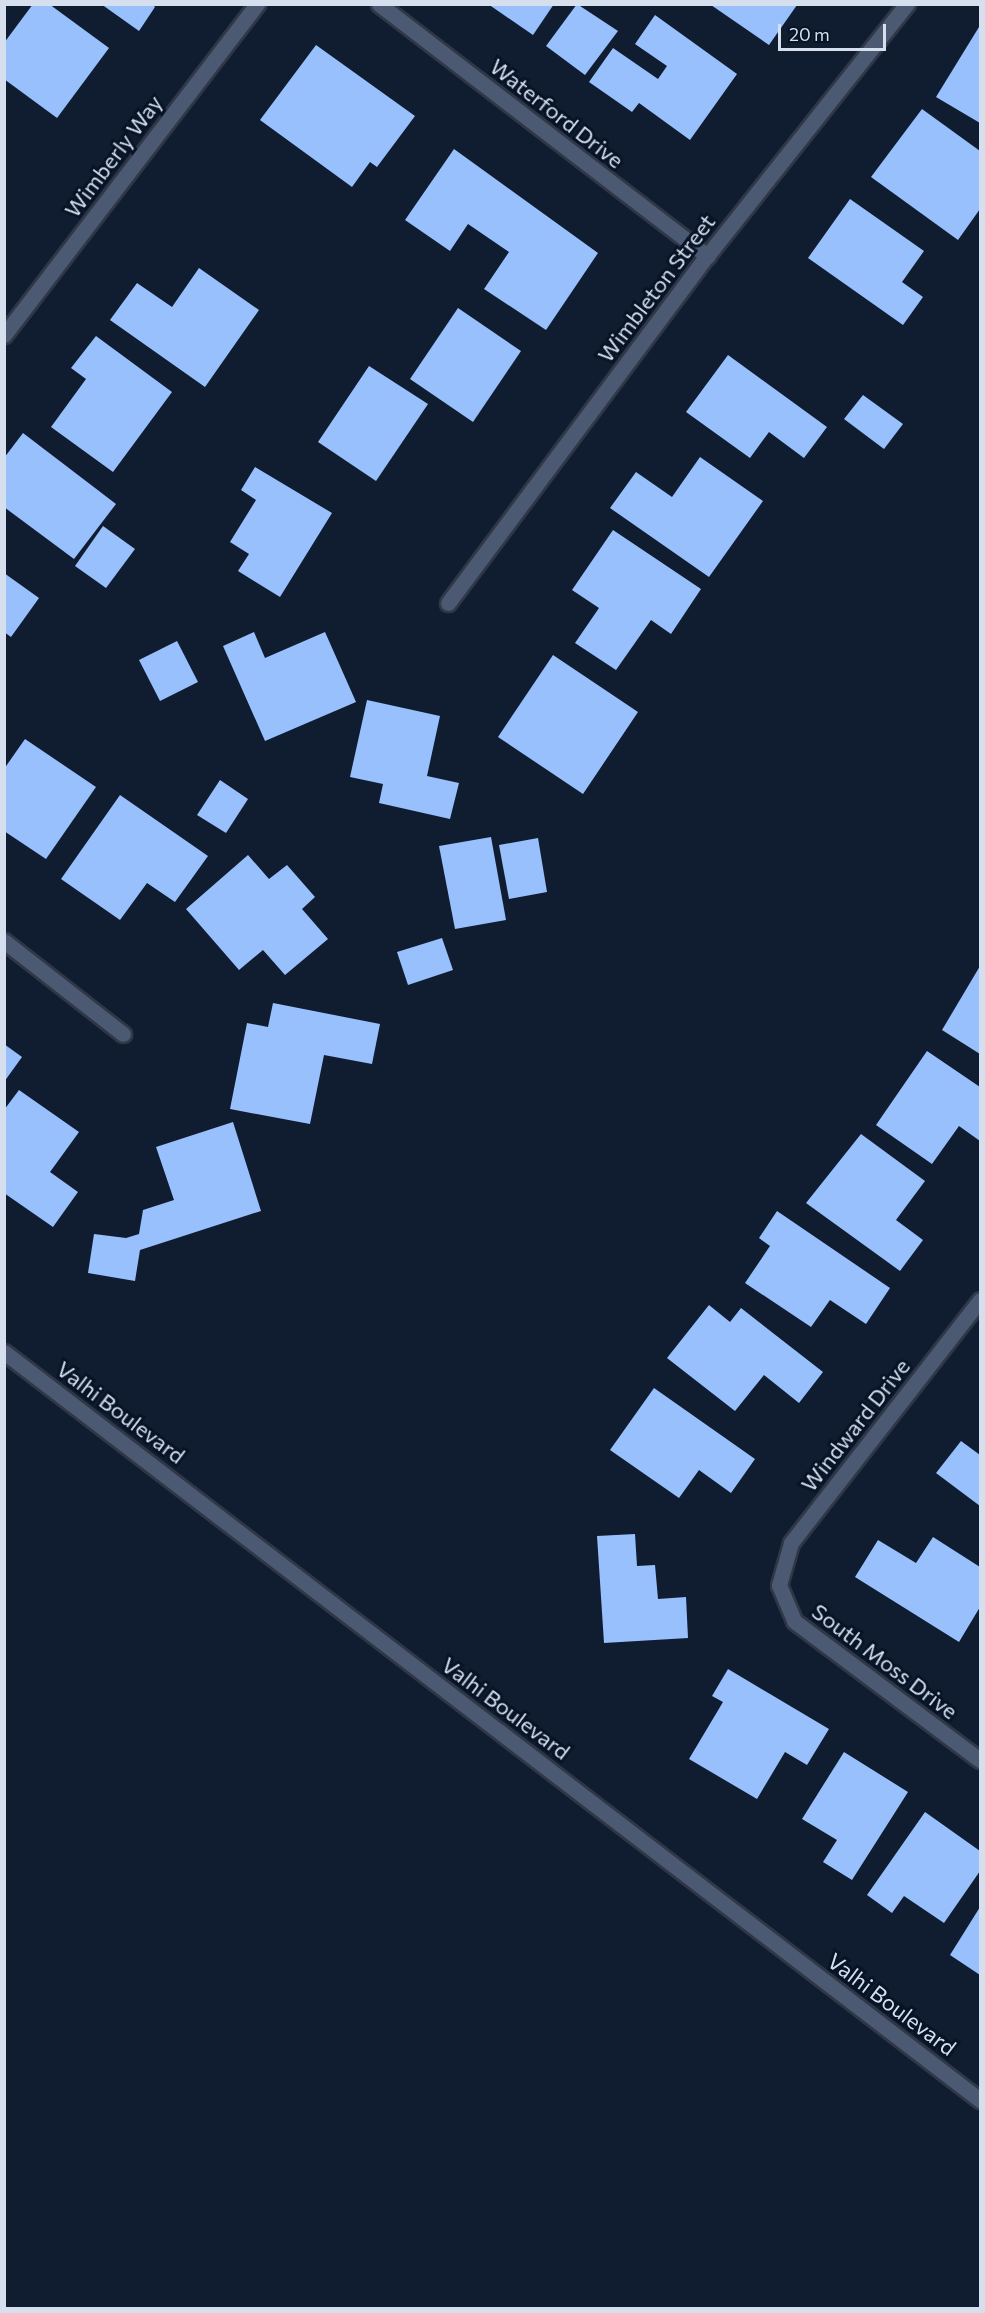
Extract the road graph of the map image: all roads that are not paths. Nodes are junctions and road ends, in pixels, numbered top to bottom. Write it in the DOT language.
graph roads {
  1 [pos="257,4"];
  2 [pos="380,4"];
  3 [pos="907,4"];
  4 [pos="707,256"];
  5 [pos="4,335"];
  6 [pos="448,603"];
  7 [pos="4,941"];
  8 [pos="123,1034"];
  9 [pos="981,1300"];
  10 [pos="4,1352"];
  11 [pos="779,1585"];
  12 [pos="981,1760"];
  13 [pos="981,2100"];
  1 -- 5 [label="street, Wimberly Way"];
  2 -- 4 [label="street, Waterford Drive"];
  3 -- 4 [label="street, Wimbleton Street"];
  4 -- 6 [label="street, Wimbleton Street"];
  7 -- 8 [label="street"];
  9 -- 11 [label="street, Windward Drive"];
  10 -- 13 [label="street, Valhi Boulevard"];
  11 -- 12 [label="street, South Moss Drive"];
}
